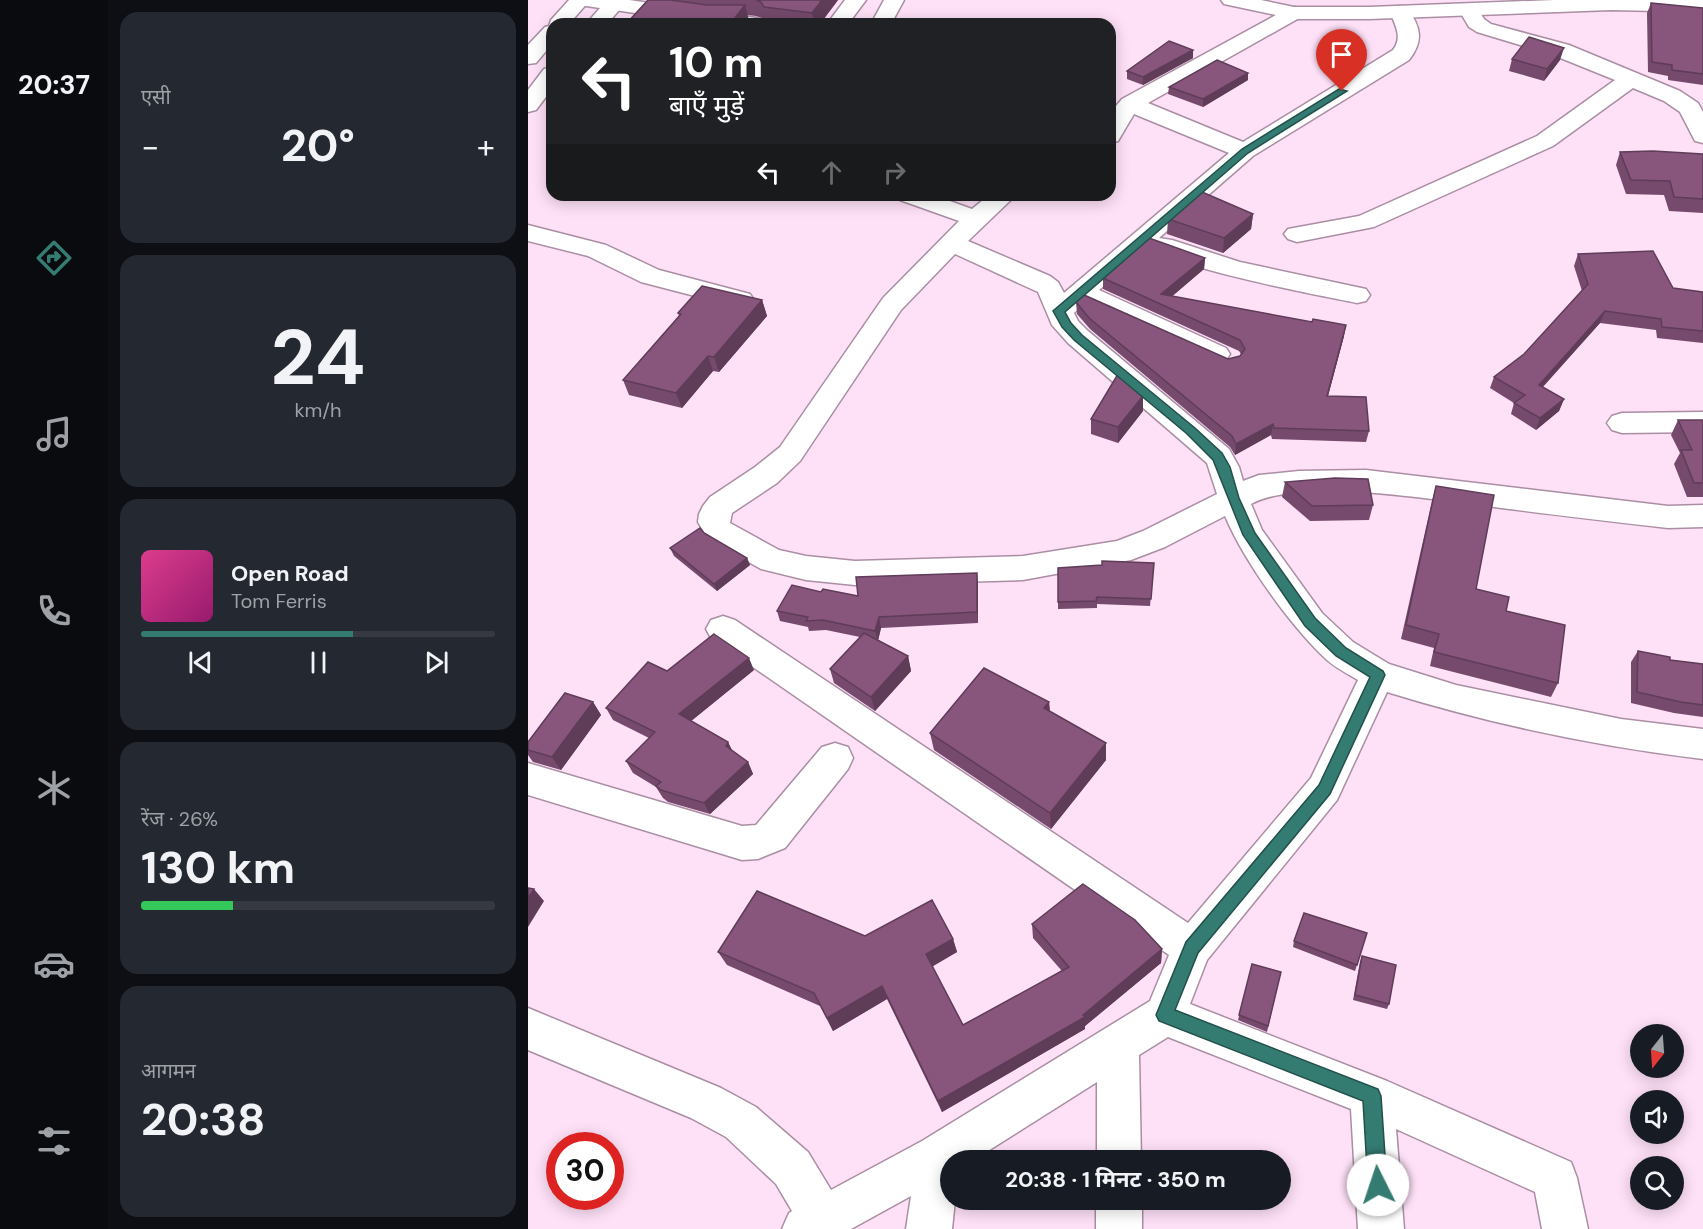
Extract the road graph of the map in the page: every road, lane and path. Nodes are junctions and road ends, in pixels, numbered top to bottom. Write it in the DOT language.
graph roads {
  1 [pos="580,0"];
  2 [pos="586,0"];
  3 [pos="856,0"];
  4 [pos="894,0"];
  5 [pos="1231,0"];
  6 [pos="616,2"];
  7 [pos="1441,5"];
  8 [pos="1703,6"];
  9 [pos="1469,10"];
  10 [pos="1400,12"];
  11 [pos="1294,13"];
  12 [pos="564,18"];
  13 [pos="601,18"];
  14 [pos="754,18"];
  15 [pos="842,18"];
  16 [pos="885,18"];
  17 [pos="546,38"];
  18 [pos="528,58"];
  19 [pos="546,82"];
  20 [pos="1639,82"];
  21 [pos="1703,91"];
  22 [pos="1130,104"];
  23 [pos="528,105"];
  24 [pos="1116,123"];
  25 [pos="1703,136"];
  26 [pos="1245,151"];
  27 [pos="926,201"];
  28 [pos="997,201"];
  29 [pos="976,218"];
  30 [pos="528,233"];
  31 [pos="1298,234"];
  32 [pos="1145,237"];
  33 [pos="951,243"];
  34 [pos="1357,295"];
  35 [pos="1070,302"];
  36 [pos="763,306"];
  37 [pos="1228,359"];
  38 [pos="1703,422"];
  39 [pos="1622,423"];
  40 [pos="1233,498"];
  41 [pos="1703,516"];
  42 [pos="723,629"];
  43 [pos="1378,675"];
  44 [pos="1703,744"];
  45 [pos="835,758"];
  46 [pos="528,778"];
  47 [pos="1192,948"];
  48 [pos="1165,1015"];
  49 [pos="528,1029"];
  50 [pos="1118,1043"];
  51 [pos="1372,1096"];
  52 [pos="1119,1150"];
  53 [pos="938,1157"];
  54 [pos="1119,1210"];
  55 [pos="814,1224"];
  56 [pos="929,1229"];
  57 [pos="1119,1229"];
  58 [pos="1381,1229"];
  59 [pos="1565,1229"];
  1 -- 12 [label="street"];
  2 -- 6 [label="street"];
  3 -- 15 [label="street"];
  4 -- 16 [label="street"];
  5 -- 11 [label="street"];
  6 -- 13 [label="street"];
  6 -- 14 [label="street"];
  7 -- 9 [label="street"];
  7 -- 10 [label="street"];
  8 -- 9 [label="street"];
  9 -- 20 [label="street"];
  10 -- 11 [label="street"];
  10 -- 26 [label="street"];
  11 -- 22 [label="street"];
  17 -- 18 [label="street"];
  19 -- 23 [label="street"];
  20 -- 21 [label="street"];
  20 -- 25 [label="street"];
  20 -- 31 [label="street"];
  22 -- 24 [label="street"];
  22 -- 26 [label="street"];
  26 -- 32 [label="street"];
  27 -- 29 [label="street"];
  28 -- 29 [label="street"];
  29 -- 33 [label="street"];
  30 -- 36 [label="street"];
  32 -- 34 [label="street"];
  32 -- 35 [label="street"];
  33 -- 35 [label="street"];
  33 -- 40 [label="street"];
  35 -- 37 [label="street"];
  35 -- 40 [label="street"];
  38 -- 39 [label="street"];
  40 -- 41 [label="street"];
  40 -- 43 [label="street"];
  42 -- 47 [label="street"];
  43 -- 44 [label="street"];
  43 -- 47 [label="street"];
  45 -- 46 [label="street"];
  47 -- 48 [label="street"];
  48 -- 50 [label="street"];
  48 -- 51 [label="street"];
  49 -- 55 [label="street"];
  50 -- 52 [label="street"];
  50 -- 53 [label="street"];
  51 -- 58 [label="street"];
  51 -- 59 [label="street"];
  53 -- 55 [label="street"];
  53 -- 56 [label="street"];
  54 -- 57 [label="street"];
}
